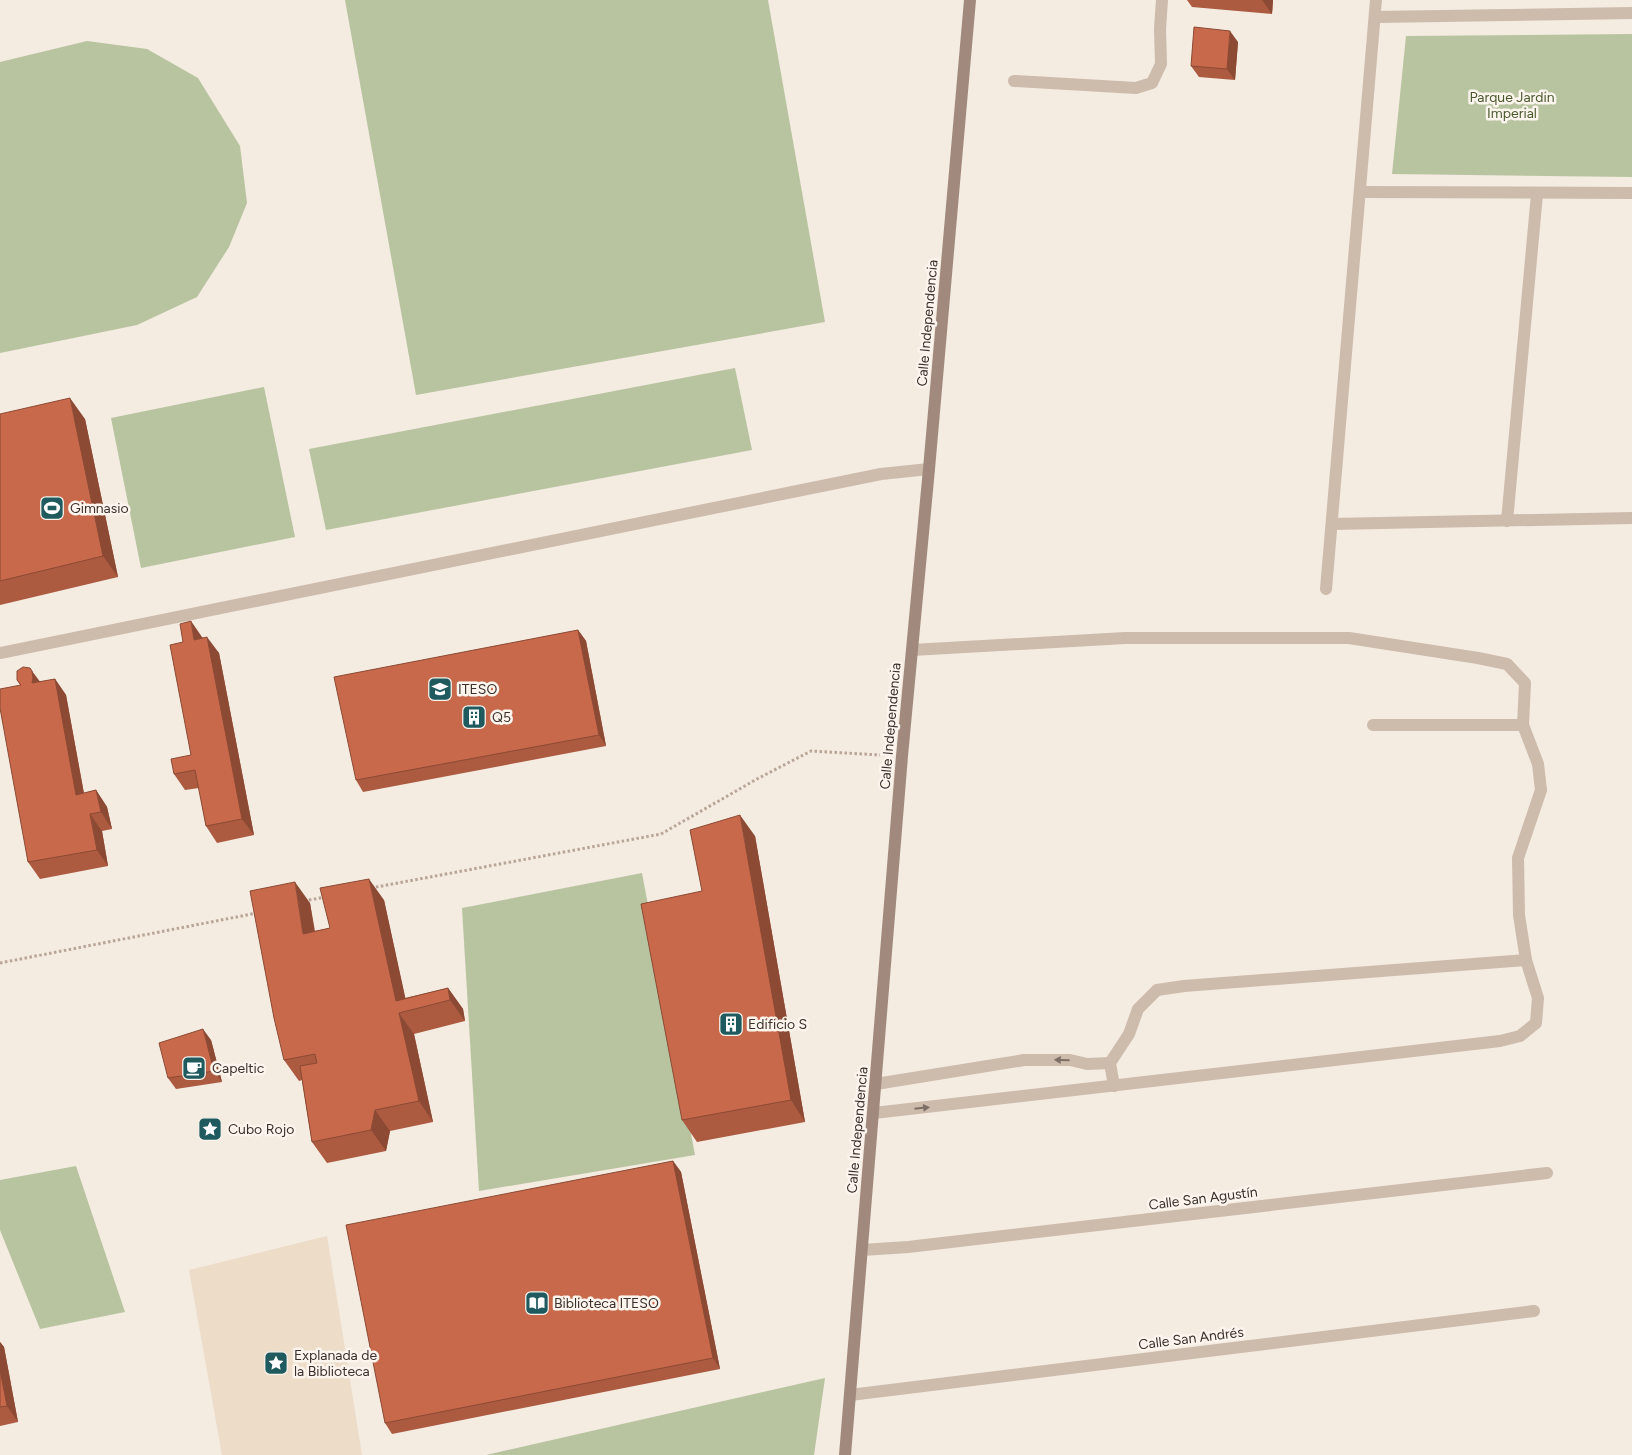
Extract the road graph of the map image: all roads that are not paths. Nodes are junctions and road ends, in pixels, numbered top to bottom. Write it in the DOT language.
graph roads {
  1 [pos="970,0"];
  2 [pos="1162,0"];
  3 [pos="1376,0"];
  4 [pos="1632,13"];
  5 [pos="1375,17"];
  6 [pos="1014,81"];
  7 [pos="1360,192"];
  8 [pos="1632,193"];
  9 [pos="1537,194"];
  10 [pos="929,469"];
  11 [pos="1632,518"];
  12 [pos="1507,521"];
  13 [pos="1332,524"];
  14 [pos="1326,589"];
  15 [pos="912,650"];
  16 [pos="0,654"];
  17 [pos="1373,724"];
  18 [pos="1523,726"];
  19 [pos="1526,960"];
  20 [pos="1110,1063"];
  21 [pos="876,1084"];
  22 [pos="1114,1086"];
  23 [pos="874,1113"];
  24 [pos="1547,1173"];
  25 [pos="862,1250"];
  26 [pos="1534,1311"];
  27 [pos="850,1395"];
  28 [pos="845,1455"];
  1 -- 10 [label="street, Calle Independencia"];
  2 -- 6 [label="street"];
  3 -- 5 [label="street"];
  4 -- 5 [label="street"];
  5 -- 7 [label="street"];
  7 -- 9 [label="street"];
  7 -- 13 [label="street"];
  8 -- 9 [label="street"];
  9 -- 12 [label="street"];
  10 -- 15 [label="street, Calle Independencia"];
  10 -- 16 [label="street"];
  11 -- 12 [label="street"];
  12 -- 13 [label="street"];
  13 -- 14 [label="street"];
  15 -- 18 [label="street"];
  15 -- 21 [label="street, Calle Independencia"];
  17 -- 18 [label="street"];
  18 -- 19 [label="street"];
  19 -- 20 [label="street"];
  19 -- 22 [label="street"];
  20 -- 21 [label="street, one-way"];
  20 -- 22 [label="street"];
  21 -- 23 [label="street, Calle Independencia"];
  23 -- 22 [label="street, one-way"];
  23 -- 25 [label="street, Calle Independencia"];
  24 -- 25 [label="street, Calle San Agustín"];
  25 -- 27 [label="street, Calle Independencia"];
  26 -- 27 [label="street, Calle San Andrés"];
  27 -- 28 [label="street, Calle Independencia"];
}
